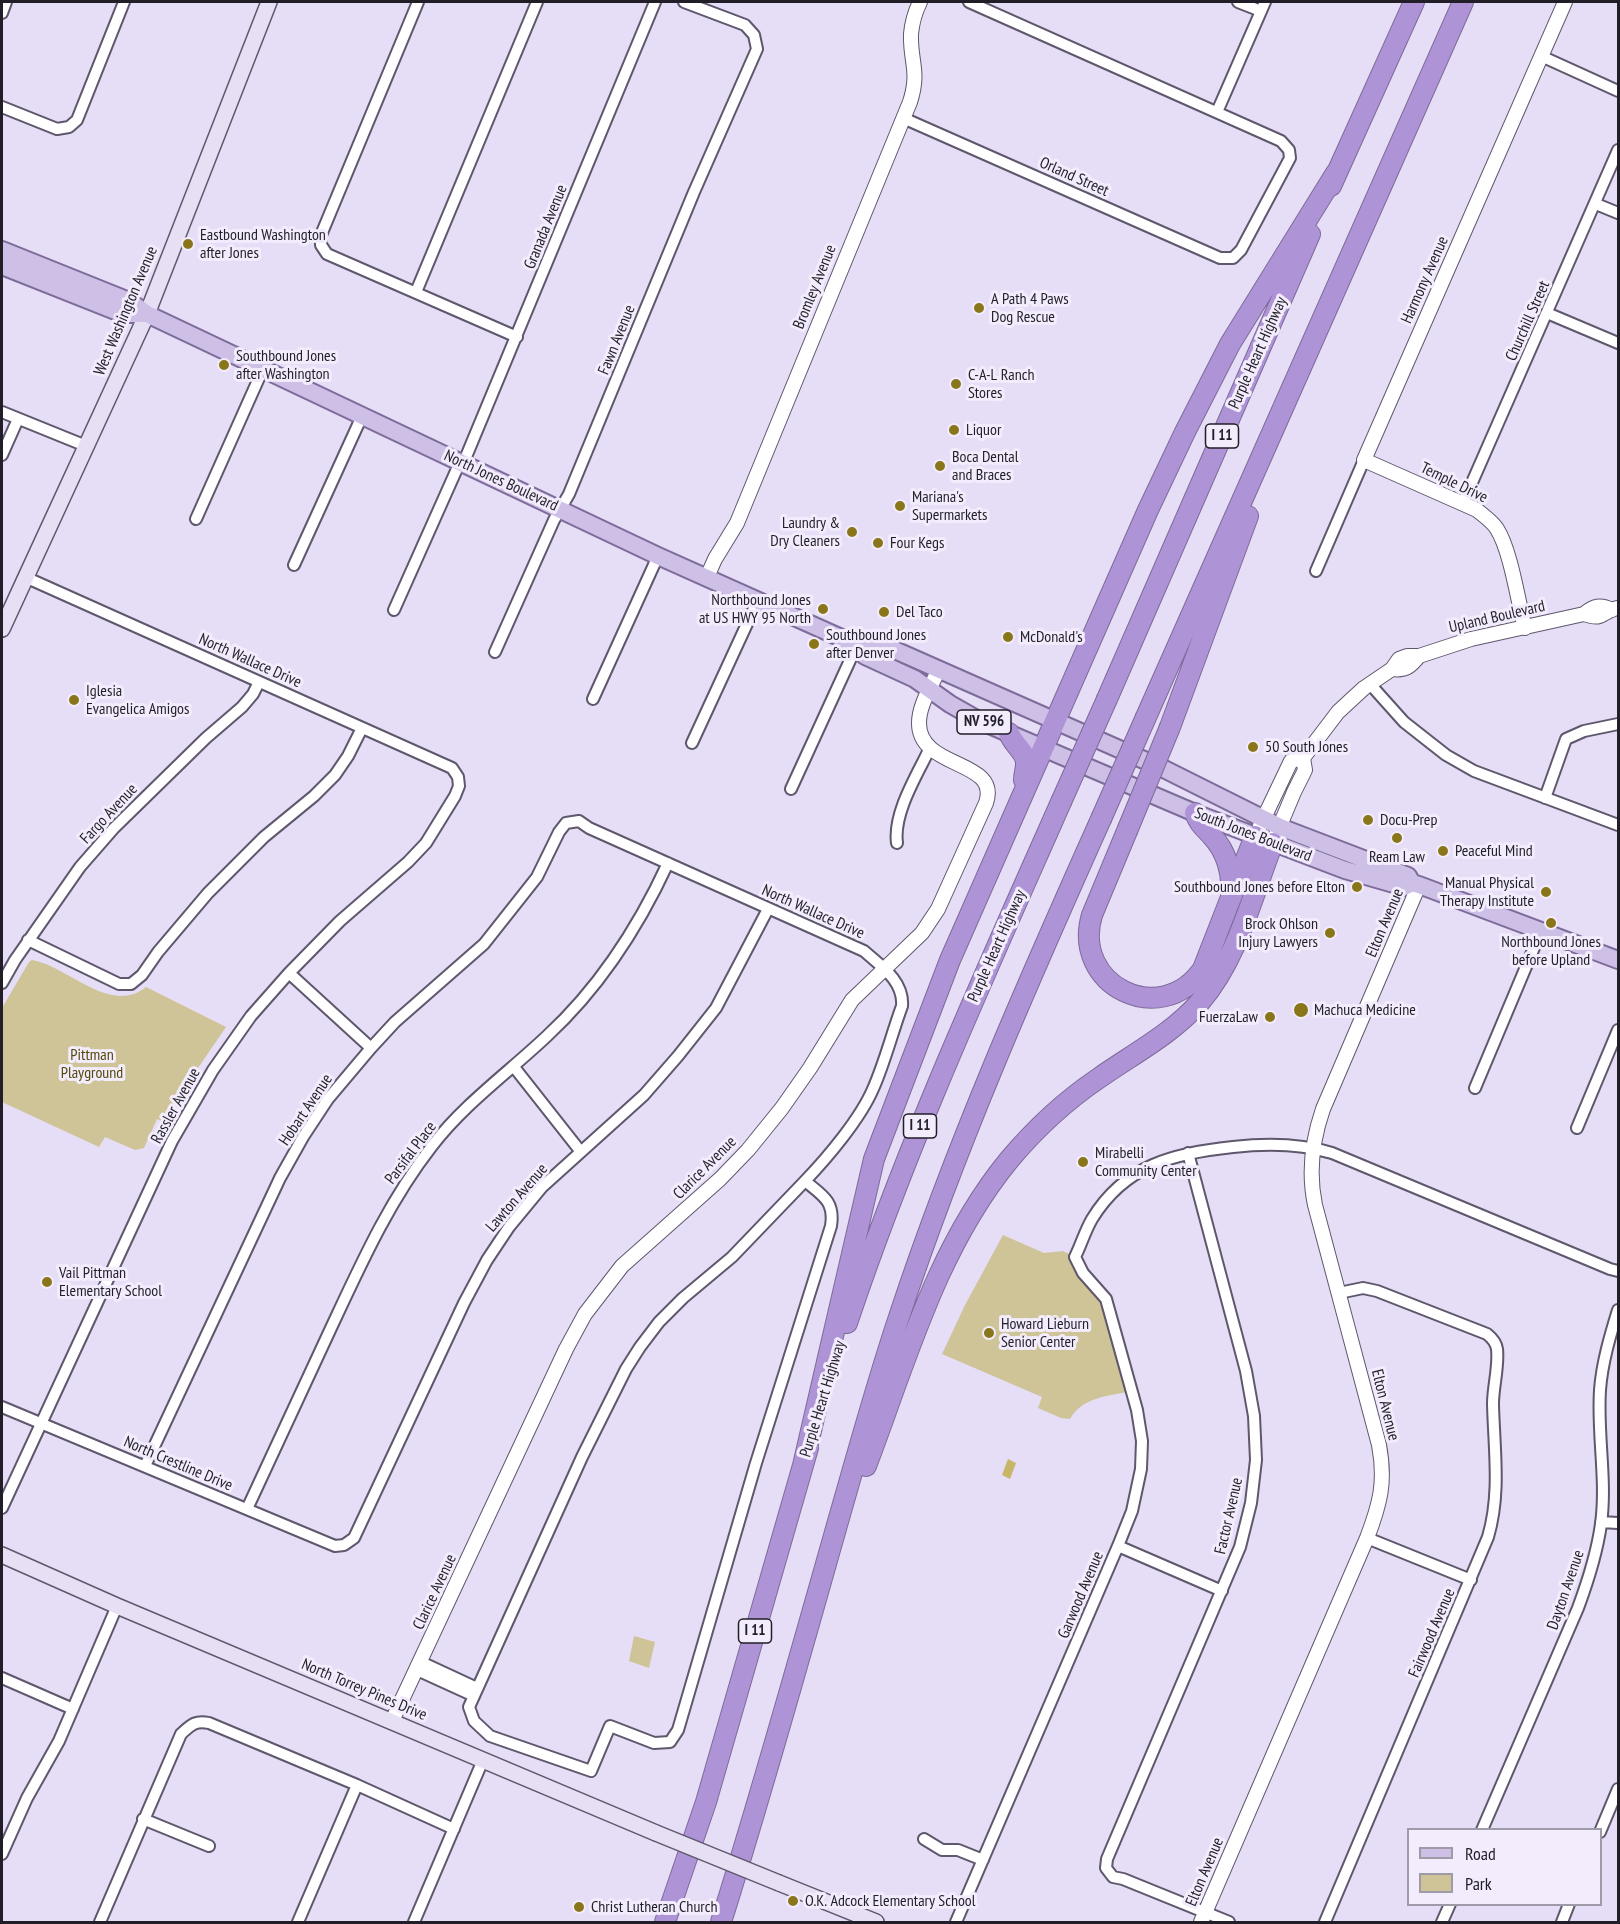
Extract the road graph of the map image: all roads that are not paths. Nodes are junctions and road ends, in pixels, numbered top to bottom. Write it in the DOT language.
graph roads {
  1 [pos="6,2"];
  2 [pos="124,2"];
  3 [pos="269,2"];
  4 [pos="418,2"];
  5 [pos="537,2"];
  6 [pos="655,2"];
  7 [pos="684,2"];
  8 [pos="920,2"];
  9 [pos="969,2"];
  10 [pos="1238,2"];
  11 [pos="1414,2"];
  12 [pos="1463,2"];
  13 [pos="1565,2"];
  14 [pos="1263,6"];
  15 [pos="2,13"];
  16 [pos="1540,56"];
  17 [pos="1618,91"];
  18 [pos="2,107"];
  19 [pos="1217,112"];
  20 [pos="903,118"];
  21 [pos="1618,150"];
  22 [pos="1336,173"];
  23 [pos="1596,204"];
  24 [pos="1618,213"];
  25 [pos="2,249"];
  26 [pos="2,266"];
  27 [pos="1335,290"];
  28 [pos="416,292"];
  29 [pos="1547,313"];
  30 [pos="147,314"];
  31 [pos="517,338"];
  32 [pos="1618,343"];
  33 [pos="263,369"];
  34 [pos="2,412"];
  35 [pos="362,416"];
  36 [pos="18,419"];
  37 [pos="86,446"];
  38 [pos="2,455"];
  39 [pos="1364,460"];
  40 [pos="461,463"];
  41 [pos="1463,503"];
  42 [pos="561,509"];
  43 [pos="196,519"];
  44 [pos="658,556"];
  45 [pos="294,565"];
  46 [pos="1316,571"];
  47 [pos="25,577"];
  48 [pos="707,577"];
  49 [pos="758,600"];
  50 [pos="394,609"];
  51 [pos="1615,609"];
  52 [pos="1525,628"];
  53 [pos="2,629"];
  54 [pos="857,645"];
  55 [pos="495,652"];
  56 [pos="938,671"];
  57 [pos="259,682"];
  58 [pos="1370,684"];
  59 [pos="930,689"];
  60 [pos="593,699"];
  61 [pos="1055,720"];
  62 [pos="1618,724"];
  63 [pos="362,728"];
  64 [pos="1009,733"];
  65 [pos="692,743"];
  66 [pos="1109,744"];
  67 [pos="930,748"];
  68 [pos="1042,748"];
  69 [pos="1097,772"];
  70 [pos="458,777"];
  71 [pos="791,789"];
  72 [pos="1025,789"];
  73 [pos="1545,798"];
  74 [pos="1195,813"];
  75 [pos="566,823"];
  76 [pos="1618,825"];
  77 [pos="1268,831"];
  78 [pos="897,843"];
  79 [pos="668,863"];
  80 [pos="1416,884"];
  81 [pos="1231,903"];
  82 [pos="768,909"];
  83 [pos="1541,932"];
  84 [pos="28,940"];
  85 [pos="1618,960"];
  86 [pos="884,969"];
  87 [pos="289,973"];
  88 [pos="2,983"];
  89 [pos="1618,1030"];
  90 [pos="371,1048"];
  91 [pos="514,1067"];
  92 [pos="1475,1088"];
  93 [pos="1577,1128"];
  94 [pos="1313,1148"];
  95 [pos="581,1152"];
  96 [pos="1188,1153"];
  97 [pos="805,1181"];
  98 [pos="1618,1270"];
  99 [pos="1339,1293"];
  100 [pos="1618,1310"];
  101 [pos="2,1407"];
  102 [pos="40,1424"];
  103 [pos="804,1461"];
  104 [pos="146,1466"];
  105 [pos="2,1508"];
  106 [pos="247,1509"];
  107 [pos="1601,1522"];
  108 [pos="1618,1523"];
  109 [pos="1367,1538"];
  110 [pos="344,1545"];
  111 [pos="1118,1546"];
  112 [pos="2,1555"];
  113 [pos="1471,1580"];
  114 [pos="1222,1591"];
  115 [pos="117,1606"];
  116 [pos="812,1612"];
  117 [pos="419,1666"];
  118 [pos="2,1678"];
  119 [pos="476,1692"];
  120 [pos="73,1709"];
  121 [pos="392,1721"];
  122 [pos="483,1760"];
  123 [pos="357,1785"];
  124 [pos="1618,1790"];
  125 [pos="143,1819"];
  126 [pos="1483,1828"];
  127 [pos="1602,1828"];
  128 [pos="454,1829"];
  129 [pos="924,1839"];
  130 [pos="209,1846"];
  131 [pos="2,1854"];
  132 [pos="983,1860"];
  133 [pos="1450,1906"];
  134 [pos="1569,1906"];
  135 [pos="1203,1918"];
  136 [pos="101,1922"];
  137 [pos="298,1923"];
  138 [pos="414,1923"];
  139 [pos="665,1923"];
  140 [pos="721,1923"];
  141 [pos="876,1923"];
  142 [pos="956,1923"];
  143 [pos="1229,1923"];
  144 [pos="1324,1923"];
  145 [pos="1442,1923"];
  146 [pos="1562,1923"];
  1 -- 15 [label="street"];
  2 -- 18 [label="street"];
  3 -- 30 [label="main road, West Washington Avenue"];
  4 -- 28 [label="street"];
  5 -- 28 [label="street"];
  6 -- 31 [label="street, Granada Avenue"];
  7 -- 42 [label="street, Fawn Avenue"];
  8 -- 20 [label="street, Bromley Avenue"];
  9 -- 19 [label="street"];
  10 -- 14 [label="street"];
  11 -- 22 [label="highway, Purple Heart Highway / I 11"];
  12 -- 27 [label="highway, I 11"];
  13 -- 16 [label="street, Harmony Avenue"];
  14 -- 19 [label="street"];
  16 -- 17 [label="street"];
  16 -- 39 [label="street, Harmony Avenue"];
  19 -- 20 [label="street, Orland Street"];
  20 -- 48 [label="street, Bromley Avenue"];
  21 -- 23 [label="street, Churchill Street"];
  22 -- 61 [label="highway"];
  22 -- 103 [label="highway, Purple Heart Highway / I 11, bridge"];
  23 -- 24 [label="street"];
  23 -- 29 [label="street, Churchill Street"];
  25 -- 30 [label="main road, North Jones Boulevard"];
  26 -- 30 [label="main road, North Jones Boulevard"];
  27 -- 81 [label="highway, bridge"];
  27 -- 116 [label="highway, I 11, bridge"];
  28 -- 31 [label="street"];
  29 -- 32 [label="street"];
  29 -- 41 [label="street, Churchill Street"];
  30 -- 33 [label="main road, North Jones Boulevard"];
  30 -- 37 [label="main road, West Washington Avenue"];
  31 -- 40 [label="street, Granada Avenue"];
  33 -- 35 [label="main road, North Jones Boulevard"];
  33 -- 43 [label="street"];
  34 -- 36 [label="street"];
  35 -- 40 [label="main road, North Jones Boulevard"];
  35 -- 45 [label="street"];
  36 -- 37 [label="street"];
  36 -- 38 [label="street"];
  37 -- 47 [label="main road, West Washington Avenue"];
  39 -- 41 [label="street, Temple Drive"];
  39 -- 46 [label="street, Harmony Avenue"];
  40 -- 42 [label="main road, North Jones Boulevard"];
  40 -- 50 [label="street, Granada Avenue"];
  41 -- 52 [label="street, Temple Drive"];
  42 -- 44 [label="main road, North Jones Boulevard"];
  42 -- 55 [label="street, Fawn Avenue"];
  44 -- 48 [label="main road, North Jones Boulevard"];
  44 -- 60 [label="street"];
  47 -- 53 [label="main road, West Washington Avenue"];
  47 -- 57 [label="street, North Wallace Drive"];
  48 -- 49 [label="main road, North Jones Boulevard"];
  49 -- 54 [label="main road, North Jones Boulevard"];
  49 -- 65 [label="street"];
  51 -- 52 [label="street, Upland Boulevard"];
  52 -- 58 [label="street, Upland Boulevard"];
  54 -- 56 [label="main road, North Jones Boulevard"];
  54 -- 59 [label="main road, North Jones Boulevard"];
  54 -- 71 [label="street"];
  56 -- 59 [label="street"];
  56 -- 61 [label="main road, North Jones Boulevard / NV 596"];
  57 -- 63 [label="street, North Wallace Drive"];
  57 -- 84 [label="street, Fargo Avenue"];
  58 -- 73 [label="street"];
  58 -- 77 [label="street, Upland Boulevard"];
  59 -- 64 [label="main road, North Jones Boulevard / NV 596"];
  59 -- 67 [label="street"];
  61 -- 66 [label="main road, North Jones Boulevard / NV 596"];
  61 -- 68 [label="highway"];
  62 -- 73 [label="street"];
  63 -- 70 [label="street, North Wallace Drive"];
  63 -- 84 [label="street"];
  64 -- 68 [label="main road, North Jones Boulevard / NV 596"];
  64 -- 72 [label="highway"];
  66 -- 77 [label="main road, South Jones Boulevard / NV 596"];
  67 -- 78 [label="street"];
  67 -- 86 [label="street, Clarice Avenue"];
  68 -- 69 [label="main road, North Jones Boulevard / NV 596"];
  68 -- 72 [label="highway"];
  69 -- 74 [label="main road, South Jones Boulevard / NV 596"];
  70 -- 87 [label="street, Rassler Avenue"];
  72 -- 103 [label="highway"];
  73 -- 76 [label="street"];
  74 -- 77 [label="main road, South Jones Boulevard / NV 596"];
  74 -- 81 [label="highway"];
  75 -- 79 [label="street, North Wallace Drive"];
  75 -- 90 [label="street, Hobart Avenue"];
  77 -- 80 [label="main road, South Jones Boulevard / NV 596"];
  77 -- 81 [label="highway"];
  77 -- 116 [label="highway"];
  79 -- 82 [label="street, North Wallace Drive"];
  79 -- 91 [label="street, Parsifal Place"];
  80 -- 83 [label="main road, South Jones Boulevard / NV 596"];
  80 -- 94 [label="street, Elton Avenue"];
  82 -- 86 [label="street, North Wallace Drive"];
  82 -- 95 [label="street, Lawton Avenue"];
  83 -- 85 [label="main road, South Jones Boulevard / NV 596"];
  83 -- 92 [label="street"];
  84 -- 88 [label="street, Fargo Avenue"];
  86 -- 97 [label="street, North Wallace Drive"];
  86 -- 117 [label="street, Clarice Avenue"];
  87 -- 90 [label="street"];
  87 -- 102 [label="street, Rassler Avenue"];
  89 -- 93 [label="street"];
  90 -- 104 [label="street, Hobart Avenue"];
  91 -- 95 [label="street"];
  91 -- 106 [label="street, Parsifal Place"];
  94 -- 96 [label="street"];
  94 -- 98 [label="street"];
  94 -- 99 [label="street, Elton Avenue"];
  95 -- 110 [label="street, Lawton Avenue"];
  96 -- 111 [label="street, Garwood Avenue"];
  96 -- 114 [label="street, Factor Avenue"];
  97 -- 119 [label="street, North Wallace Drive"];
  97 -- 119 [label="street"];
  99 -- 109 [label="street, Elton Avenue"];
  99 -- 113 [label="street, Fairwood Avenue"];
  100 -- 107 [label="street, Dayton Avenue"];
  101 -- 102 [label="street, North Crestline Drive"];
  102 -- 104 [label="street, North Crestline Drive"];
  102 -- 105 [label="street, Rassler Avenue"];
  103 -- 139 [label="highway, Purple Heart Highway / I 11"];
  104 -- 106 [label="street, North Crestline Drive"];
  106 -- 110 [label="street, North Crestline Drive"];
  107 -- 108 [label="street"];
  107 -- 126 [label="street, Dayton Avenue"];
  109 -- 113 [label="street"];
  109 -- 135 [label="street, Elton Avenue"];
  111 -- 114 [label="street"];
  111 -- 132 [label="street, Garwood Avenue"];
  112 -- 115 [label="main road, North Torrey Pines Drive"];
  113 -- 144 [label="street, Fairwood Avenue"];
  114 -- 135 [label="street, Factor Avenue"];
  115 -- 120 [label="street"];
  115 -- 121 [label="main road, North Torrey Pines Drive"];
  116 -- 140 [label="highway, I 11"];
  117 -- 119 [label="street"];
  117 -- 121 [label="street, Clarice Avenue"];
  118 -- 120 [label="street"];
  120 -- 131 [label="street"];
  121 -- 122 [label="main road, North Torrey Pines Drive"];
  122 -- 128 [label="street"];
  122 -- 141 [label="main road, North Torrey Pines Drive, bridge"];
  123 -- 125 [label="street"];
  123 -- 128 [label="street"];
  123 -- 137 [label="street"];
  124 -- 127 [label="street"];
  125 -- 130 [label="street"];
  125 -- 136 [label="street"];
  128 -- 138 [label="street"];
  129 -- 132 [label="street"];
  132 -- 142 [label="street, Garwood Avenue"];
  133 -- 145 [label="street"];
  134 -- 146 [label="street"];
  135 -- 143 [label="street"];
}
